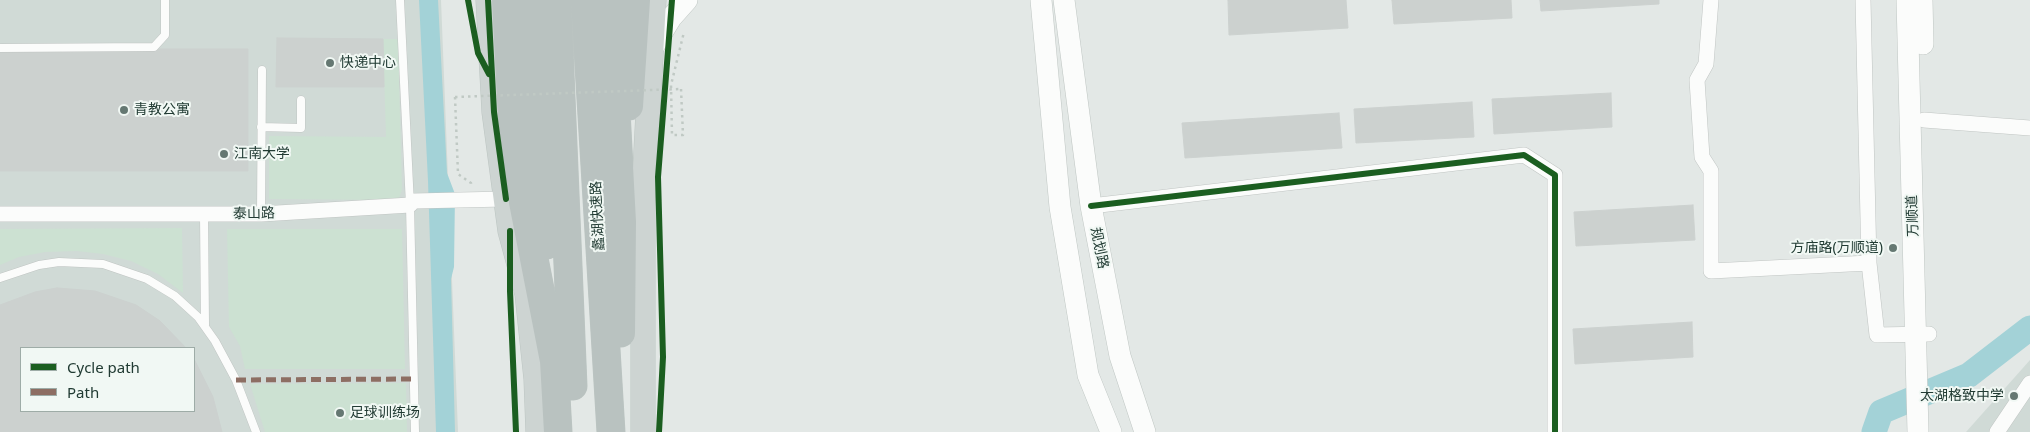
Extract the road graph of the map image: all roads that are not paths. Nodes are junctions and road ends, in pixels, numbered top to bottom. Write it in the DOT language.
graph roads {
  1 [pos="164,0"];
  2 [pos="400,0"];
  3 [pos="488,0"];
  4 [pos="506,0"];
  5 [pos="532,0"];
  6 [pos="557,0"];
  7 [pos="585,0"];
  8 [pos="610,0"];
  9 [pos="636,0"];
  10 [pos="654,0"];
  11 [pos="1042,0"];
  12 [pos="1064,0"];
  13 [pos="1711,0"];
  14 [pos="1863,0"];
  15 [pos="1907,0"];
  16 [pos="1922,0"];
  17 [pos="684,1"];
  18 [pos="0,48"];
  19 [pos="652,49"];
  20 [pos="262,70"];
  21 [pos="301,100"];
  22 [pos="1924,120"];
  23 [pos="262,127"];
  24 [pos="2030,128"];
  25 [pos="506,199"];
  26 [pos="412,204"];
  27 [pos="1091,206"];
  28 [pos="0,214"];
  29 [pos="204,214"];
  30 [pos="261,214"];
  31 [pos="622,222"];
  32 [pos="1869,263"];
  33 [pos="0,278"];
  34 [pos="204,326"];
  35 [pos="1922,334"];
  36 [pos="554,361"];
  37 [pos="2030,383"];
  38 [pos="1924,404"];
  39 [pos="256,432"];
  40 [pos="415,432"];
  41 [pos="538,432"];
  42 [pos="558,432"];
  43 [pos="574,432"];
  44 [pos="610,432"];
  45 [pos="620,432"];
  46 [pos="643,432"];
  47 [pos="1111,432"];
  48 [pos="1145,432"];
  49 [pos="1555,432"];
  50 [pos="1918,432"];
  51 [pos="1932,432"];
  52 [pos="1997,432"];
  1 -- 18 [label="lane"];
  2 -- 26 [label="lane"];
  3 -- 25 [label="main road"];
  4 -- 36 [label="highway"];
  5 -- 36 [label="highway"];
  6 -- 43 [label="highway"];
  7 -- 44 [label="highway, 蠡湖快速路"];
  8 -- 31 [label="highway"];
  9 -- 31 [label="highway"];
  10 -- 19 [label="main road"];
  11 -- 47 [label="street"];
  12 -- 27 [label="street, 规划路"];
  13 -- 32 [label="street"];
  14 -- 32 [label="street"];
  15 -- 35 [label="street, 万顺道"];
  16 -- 22 [label="street, 万顺道"];
  17 -- 19 [label="street"];
  19 -- 46 [label="main road"];
  20 -- 23 [label="lane"];
  21 -- 23 [label="lane"];
  22 -- 24 [label="street"];
  22 -- 35 [label="street, 万顺道"];
  23 -- 30 [label="lane"];
  25 -- 26 [label="street, 泰山路"];
  25 -- 41 [label="main road"];
  26 -- 30 [label="street, 泰山路"];
  26 -- 40 [label="lane"];
  27 -- 48 [label="street, 规划路"];
  27 -- 49 [label="street"];
  28 -- 29 [label="street, 泰山路"];
  29 -- 30 [label="street, 泰山路"];
  29 -- 34 [label="lane"];
  31 -- 45 [label="highway"];
  32 -- 35 [label="street"];
  33 -- 34 [label="lane"];
  34 -- 39 [label="lane"];
  35 -- 38 [label="street, 万顺道"];
  36 -- 42 [label="highway"];
  37 -- 52 [label="street"];
  38 -- 50 [label="street, 万顺道"];
  38 -- 51 [label="street, 万顺道"];
}
